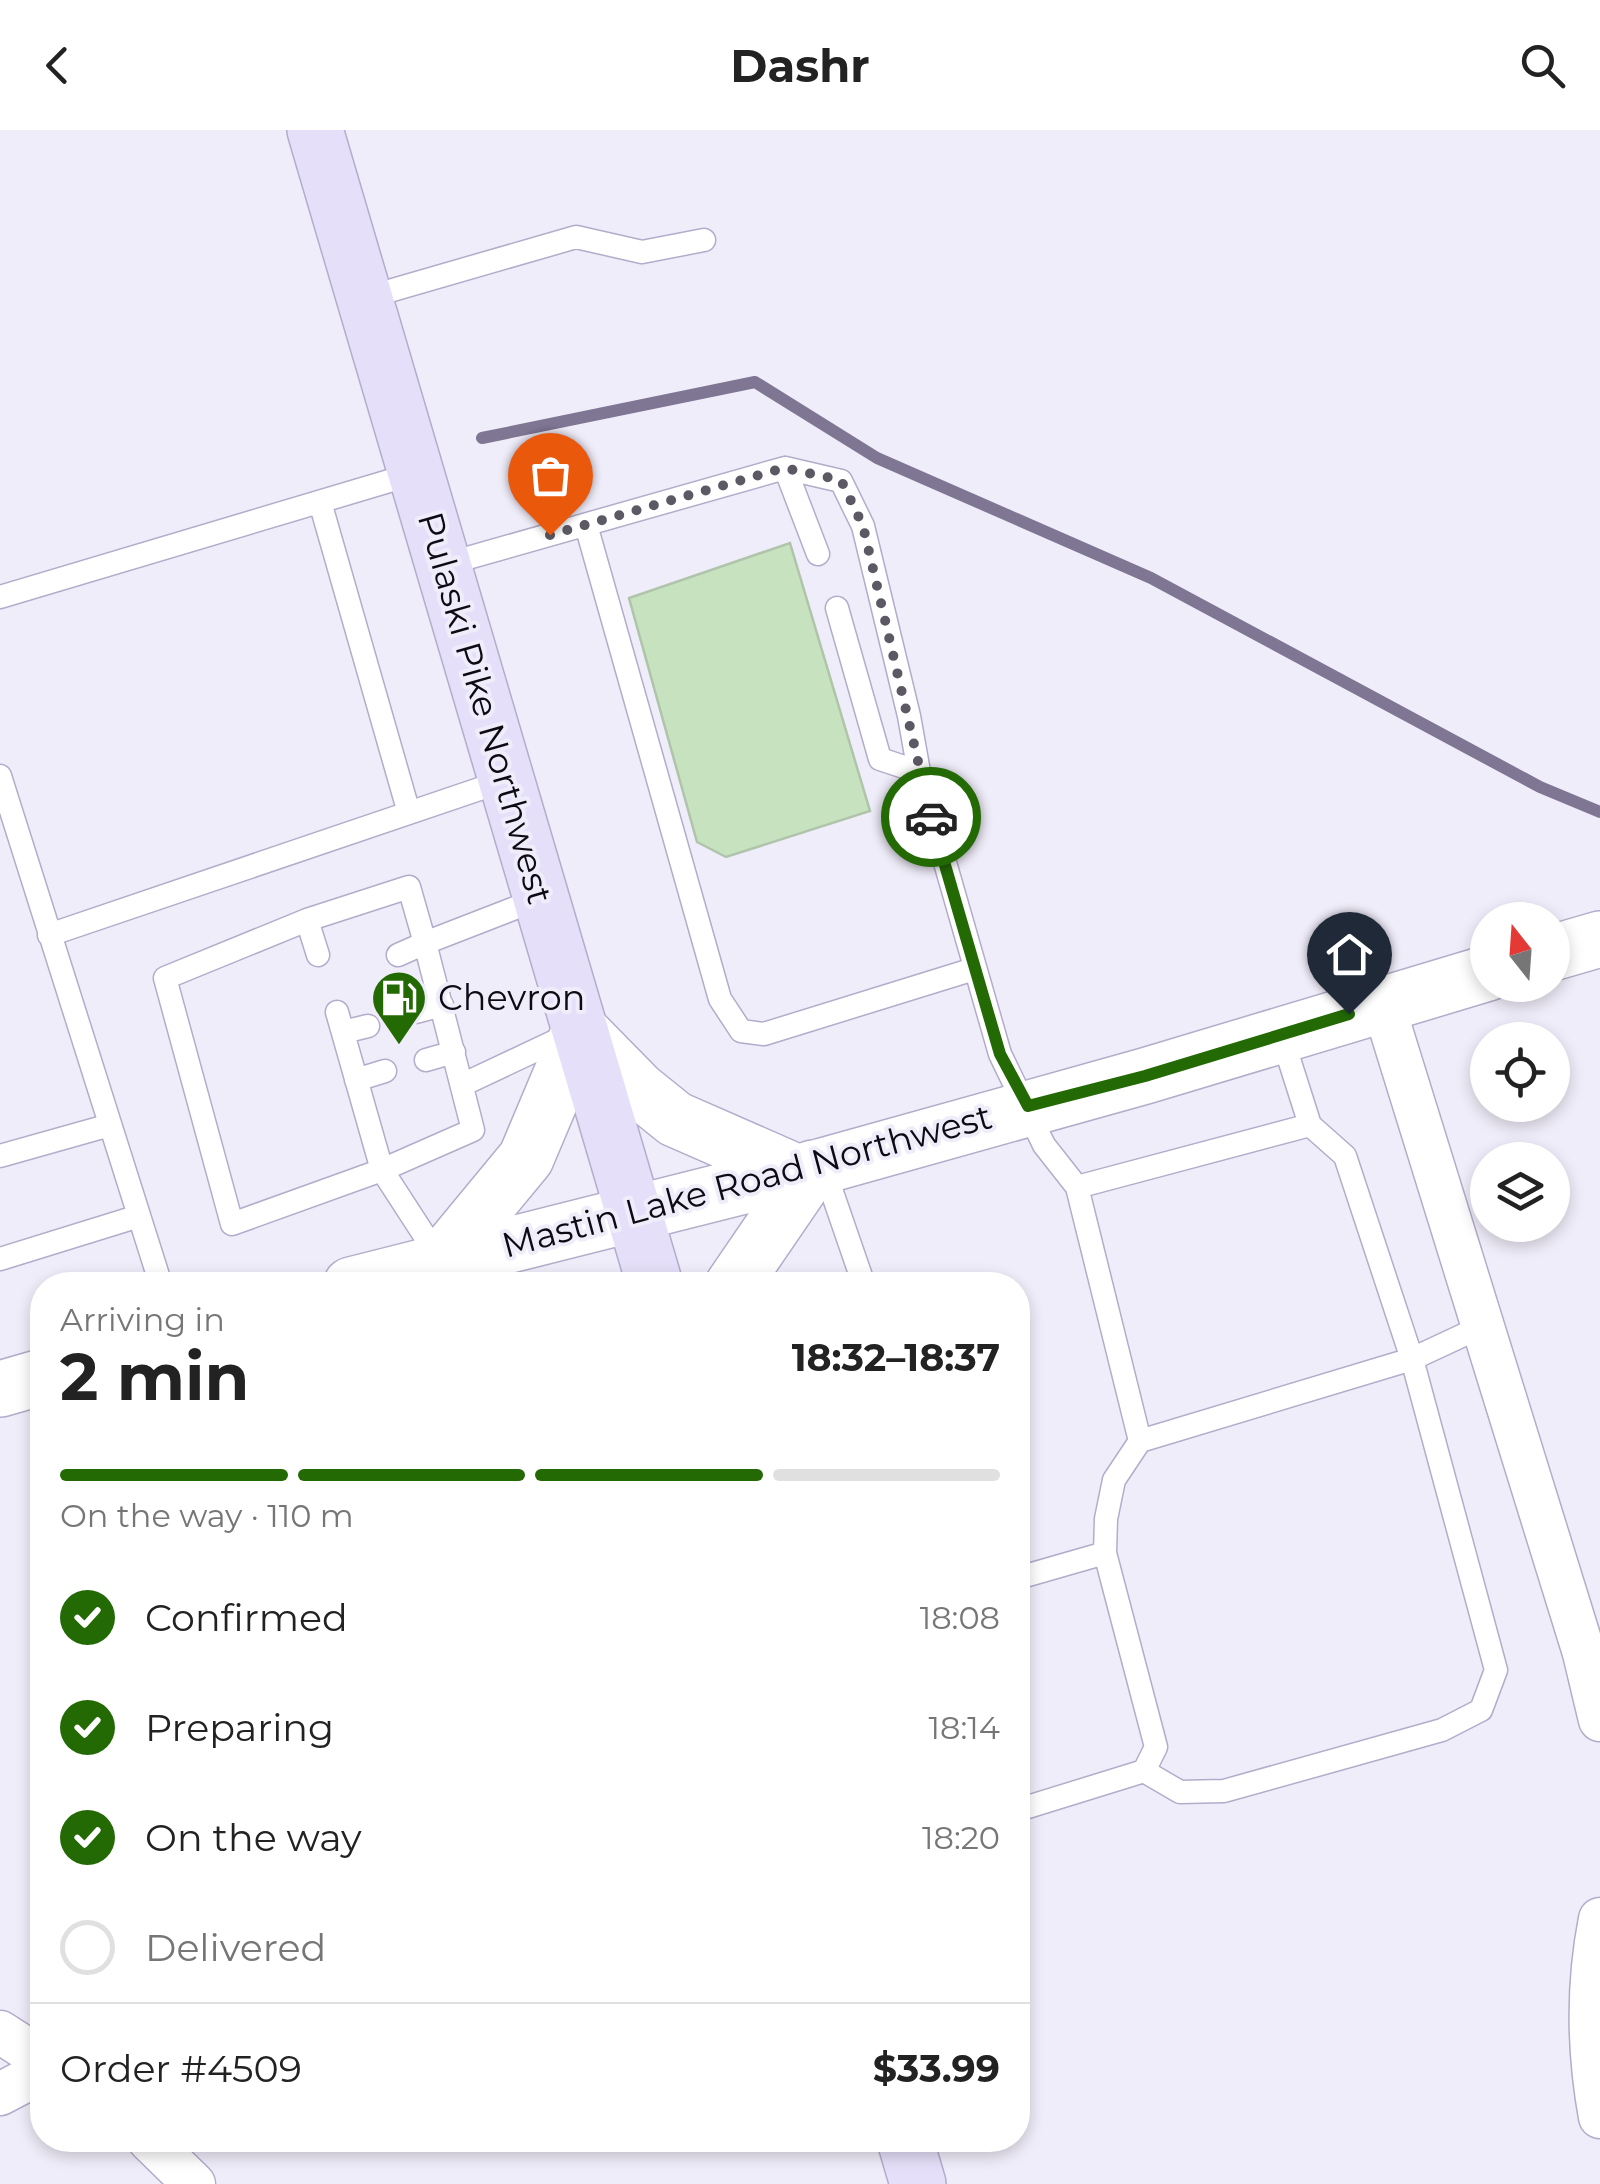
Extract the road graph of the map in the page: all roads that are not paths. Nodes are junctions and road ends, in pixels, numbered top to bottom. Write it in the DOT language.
graph roads {
  1 [pos="316,130"];
  2 [pos="704,240"];
  3 [pos="365,298"];
  4 [pos="784,468"];
  5 [pos="416,473"];
  6 [pos="320,502"];
  7 [pos="586,525"];
  8 [pos="818,554"];
  9 [pos="443,565"];
  10 [pos="0,596"];
  11 [pos="836,608"];
  12 [pos="918,772"];
  13 [pos="0,776"];
  14 [pos="506,780"];
  15 [pos="409,814"];
  16 [pos="541,898"];
  17 [pos="307,920"];
  18 [pos="48,935"];
  19 [pos="1600,939"];
  20 [pos="425,943"];
  21 [pos="1570,948"];
  22 [pos="318,955"];
  23 [pos="398,955"];
  24 [pos="974,969"];
  25 [pos="1470,978"];
  26 [pos="1384,1004"];
  27 [pos="442,1005"];
  28 [pos="416,1012"];
  29 [pos="368,1026"];
  30 [pos="580,1030"];
  31 [pos="1281,1034"];
  32 [pos="454,1052"];
  33 [pos="426,1060"];
  34 [pos="385,1072"];
  35 [pos="356,1080"];
  36 [pos="462,1084"];
  37 [pos="1028,1106"];
  38 [pos="1310,1124"];
  39 [pos="110,1125"];
  40 [pos="0,1156"];
  41 [pos="811,1169"];
  42 [pos="382,1170"];
  43 [pos="1077,1186"];
  44 [pos="633,1212"];
  45 [pos="139,1216"];
  46 [pos="0,1258"];
  47 [pos="478,1266"];
  48 [pos="157,1272"];
  49 [pos="438,1272"];
  50 [pos="651,1272"];
  51 [pos="742,1272"];
  52 [pos="858,1272"];
  53 [pos="1484,1325"];
  54 [pos="1412,1359"];
  55 [pos="30,1380"];
  56 [pos="0,1389"];
  57 [pos="1140,1441"];
  58 [pos="1104,1553"];
  59 [pos="1030,1575"];
  60 [pos="1592,1651"];
  61 [pos="1600,1720"];
  62 [pos="1144,1771"];
  63 [pos="1030,1806"];
  64 [pos="1600,1919"];
  65 [pos="0,2032"];
  66 [pos="30,2051"];
  67 [pos="30,2078"];
  68 [pos="0,2094"];
  69 [pos="1600,2117"];
  70 [pos="161,2152"];
  71 [pos="909,2152"];
  72 [pos="194,2184"];
  73 [pos="918,2184"];
  1 -- 3 [label="main road, Pulaski Pike Northwest"];
  2 -- 3 [label="lane"];
  3 -- 5 [label="main road, Pulaski Pike Northwest"];
  4 -- 7 [label="lane"];
  4 -- 8 [label="lane"];
  4 -- 12 [label="lane"];
  5 -- 6 [label="lane"];
  5 -- 9 [label="main road, Pulaski Pike Northwest"];
  6 -- 10 [label="lane"];
  6 -- 15 [label="lane"];
  7 -- 9 [label="lane"];
  7 -- 24 [label="lane"];
  9 -- 14 [label="main road, Pulaski Pike Northwest"];
  11 -- 12 [label="lane"];
  12 -- 24 [label="lane"];
  13 -- 18 [label="lane"];
  14 -- 15 [label="lane"];
  14 -- 16 [label="main road, Pulaski Pike Northwest"];
  15 -- 18 [label="lane"];
  16 -- 20 [label="lane"];
  16 -- 30 [label="main road, Pulaski Pike Northwest"];
  17 -- 20 [label="lane"];
  17 -- 22 [label="lane"];
  17 -- 42 [label="lane"];
  18 -- 39 [label="lane"];
  19 -- 21 [label="street"];
  20 -- 23 [label="lane"];
  20 -- 27 [label="lane"];
  24 -- 37 [label="lane"];
  25 -- 26 [label="street, Mastin Lake Road Northwest"];
  26 -- 31 [label="street, Mastin Lake Road Northwest"];
  26 -- 53 [label="street"];
  27 -- 28 [label="lane"];
  27 -- 32 [label="lane"];
  29 -- 35 [label="lane"];
  30 -- 36 [label="lane"];
  30 -- 41 [label="street"];
  30 -- 44 [label="main road, Pulaski Pike Northwest"];
  30 -- 47 [label="street"];
  31 -- 37 [label="street, Mastin Lake Road Northwest"];
  31 -- 38 [label="lane"];
  32 -- 33 [label="lane"];
  32 -- 36 [label="lane"];
  34 -- 35 [label="lane"];
  35 -- 42 [label="lane"];
  36 -- 42 [label="lane"];
  37 -- 41 [label="street, Mastin Lake Road Northwest"];
  37 -- 43 [label="lane"];
  38 -- 43 [label="lane"];
  38 -- 54 [label="lane"];
  39 -- 40 [label="lane"];
  39 -- 45 [label="lane"];
  41 -- 44 [label="street, Mastin Lake Road Northwest"];
  41 -- 51 [label="street"];
  41 -- 52 [label="lane"];
  42 -- 47 [label="lane"];
  43 -- 57 [label="lane"];
  44 -- 47 [label="street, Mastin Lake Road Northwest"];
  44 -- 50 [label="main road, Pulaski Pike Northwest"];
  45 -- 46 [label="lane"];
  45 -- 48 [label="lane"];
  47 -- 49 [label="street, Mastin Lake Road Northwest"];
  53 -- 54 [label="lane"];
  53 -- 60 [label="street"];
  54 -- 57 [label="lane"];
  54 -- 62 [label="lane"];
  55 -- 56 [label="street"];
  57 -- 58 [label="lane"];
  58 -- 59 [label="lane"];
  58 -- 62 [label="lane"];
  60 -- 61 [label="street"];
  62 -- 63 [label="lane"];
  64 -- 69 [label="street"];
  65 -- 66 [label="street"];
  67 -- 68 [label="street"];
  70 -- 72 [label="street"];
  71 -- 73 [label="main road"];
}
